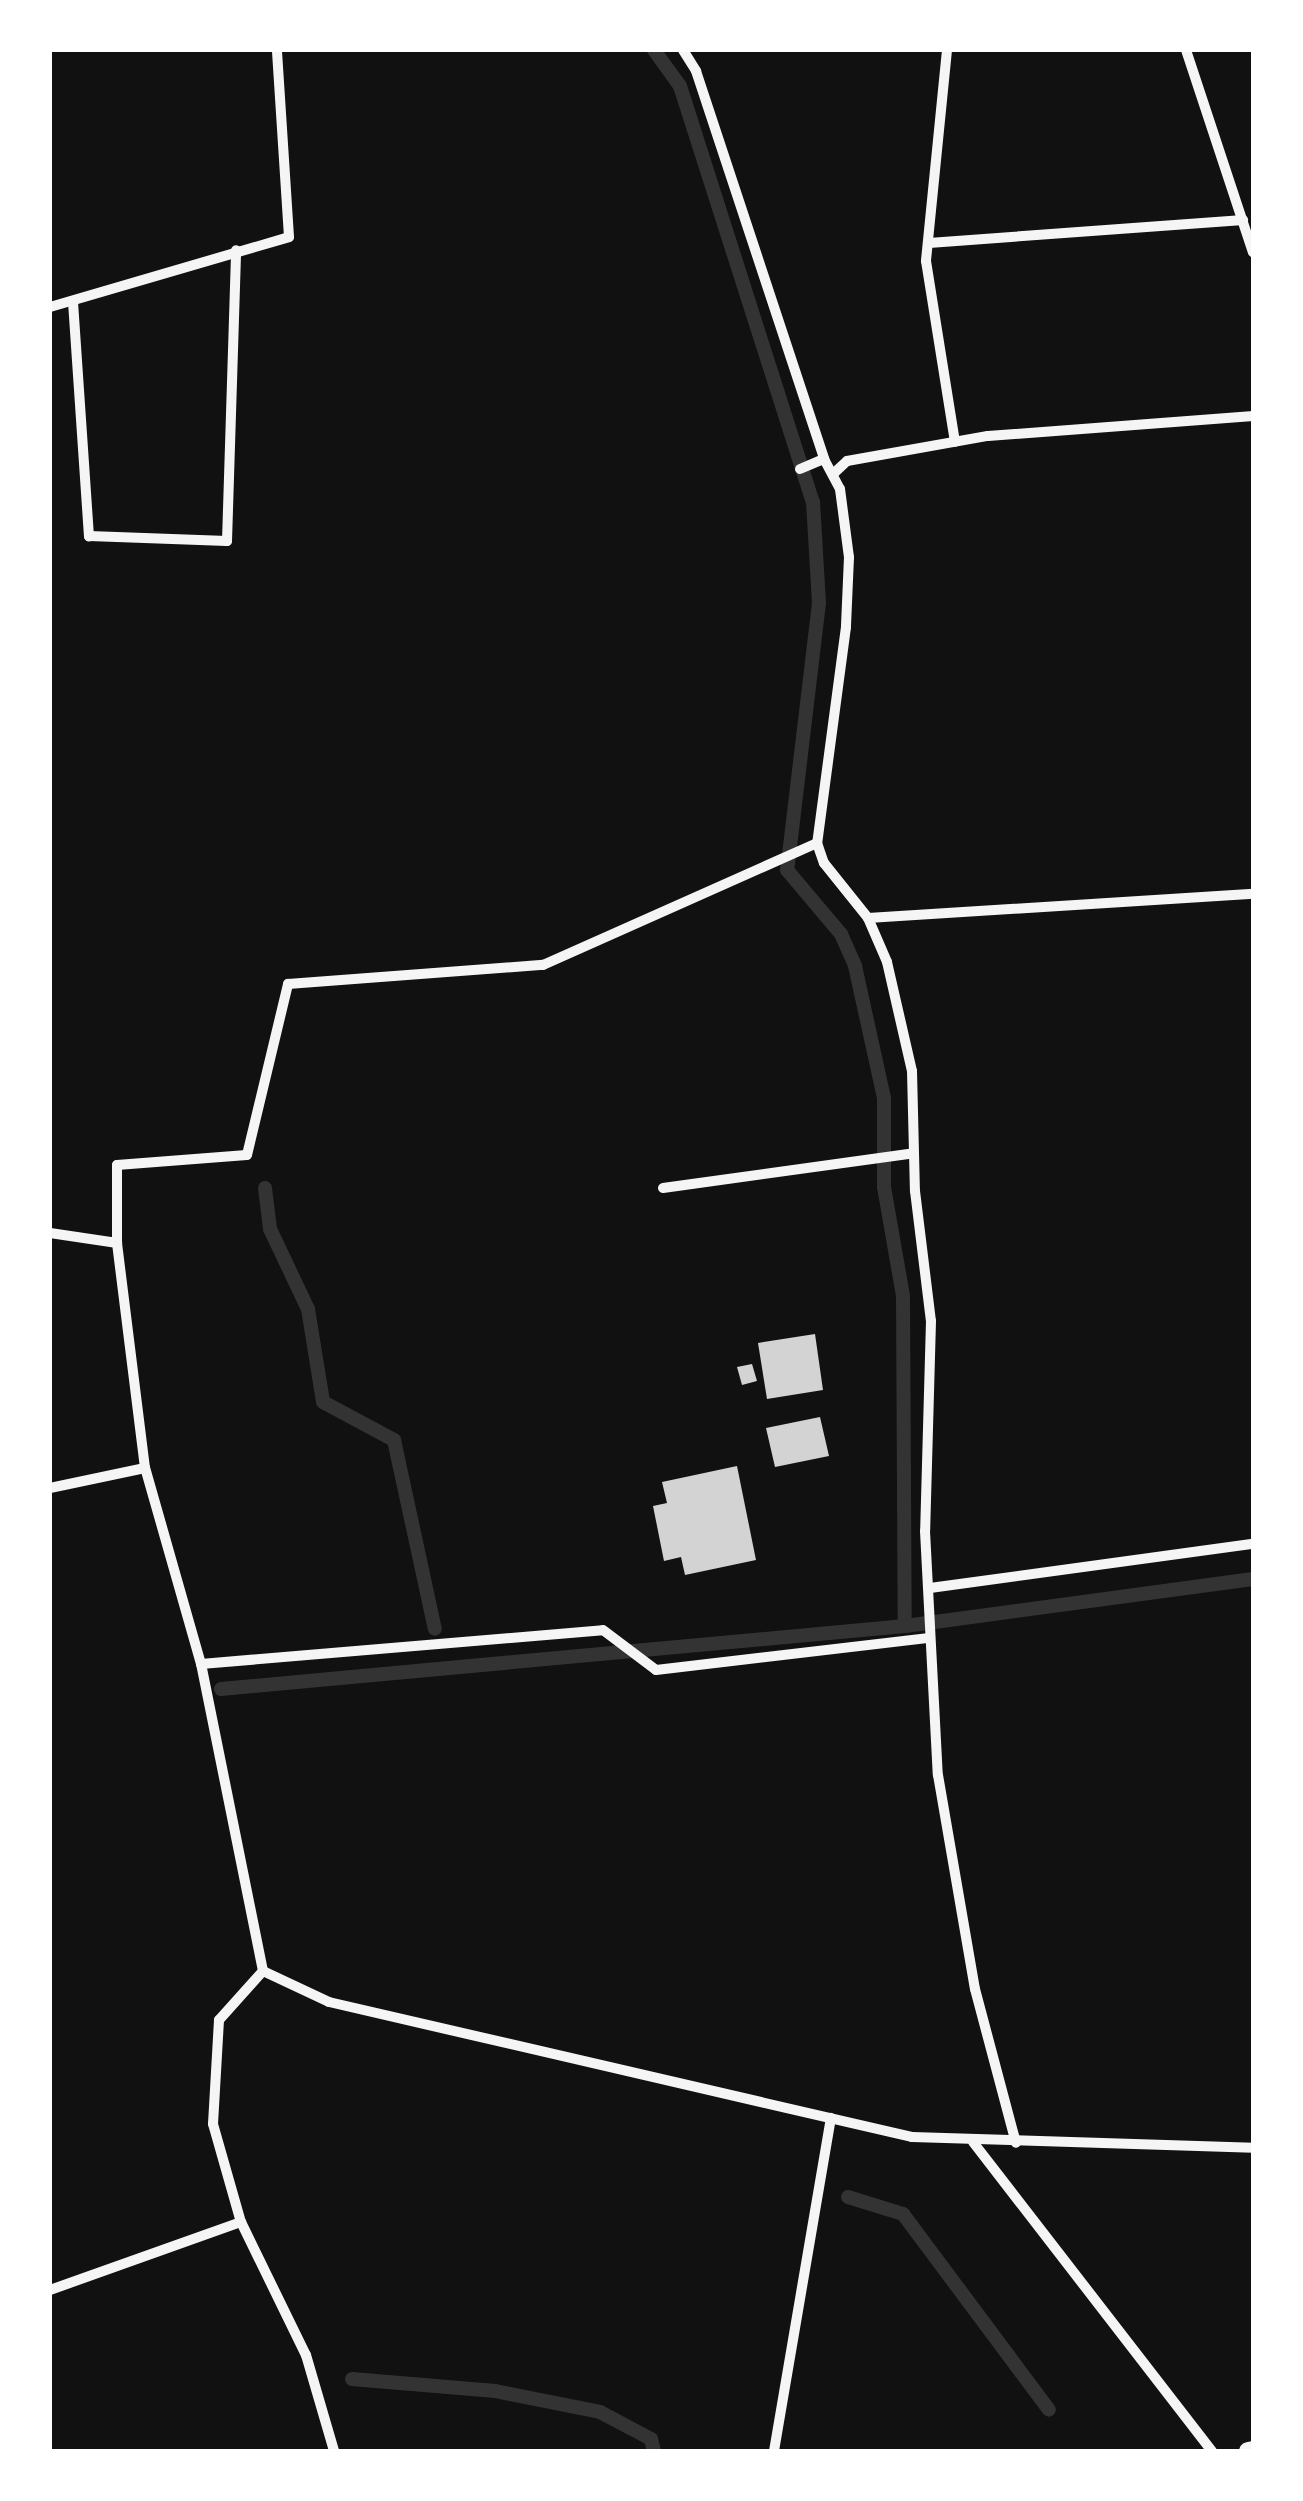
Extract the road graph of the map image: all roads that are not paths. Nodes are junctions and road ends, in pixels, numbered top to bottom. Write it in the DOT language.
graph roads {
  1 [pos="276,50"];
  2 [pos="682,50"];
  3 [pos="946,50"];
  4 [pos="1186,50"];
  5 [pos="1243,220"];
  6 [pos="929,243"];
  7 [pos="236,250"];
  8 [pos="1253,252"];
  9 [pos="73,302"];
  10 [pos="50,306"];
  11 [pos="1253,416"];
  12 [pos="955,442"];
  13 [pos="819,463"];
  14 [pos="800,469"];
  15 [pos="833,474"];
  16 [pos="817,842"];
  17 [pos="1253,894"];
  18 [pos="868,918"];
  19 [pos="914,1153"];
  20 [pos="663,1188"];
  21 [pos="50,1234"];
  22 [pos="117,1243"];
  23 [pos="145,1468"];
  24 [pos="50,1488"];
  25 [pos="1253,1544"];
  26 [pos="930,1594"];
  27 [pos="926,1638"];
  28 [pos="201,1664"];
  29 [pos="263,1971"];
  30 [pos="830,2118"];
  31 [pos="973,2142"];
  32 [pos="1016,2143"];
  33 [pos="1253,2148"];
  34 [pos="241,2222"];
  35 [pos="50,2290"];
  36 [pos="334,2451"];
  37 [pos="774,2451"];
  38 [pos="1212,2451"];
  1 -- 7 [label="street"];
  2 -- 13 [label="street"];
  3 -- 6 [label="street"];
  4 -- 5 [label="street"];
  5 -- 6 [label="street"];
  5 -- 8 [label="street"];
  6 -- 12 [label="street"];
  7 -- 9 [label="street"];
  7 -- 9 [label="street"];
  9 -- 10 [label="street"];
  11 -- 12 [label="street"];
  12 -- 15 [label="street"];
  13 -- 14 [label="street"];
  13 -- 15 [label="street"];
  15 -- 16 [label="street"];
  16 -- 18 [label="street"];
  16 -- 22 [label="street"];
  17 -- 18 [label="street"];
  18 -- 19 [label="street"];
  19 -- 20 [label="street"];
  19 -- 26 [label="street"];
  21 -- 22 [label="street"];
  22 -- 23 [label="street"];
  23 -- 24 [label="street"];
  23 -- 28 [label="street"];
  25 -- 26 [label="street"];
  26 -- 27 [label="street"];
  27 -- 28 [label="street"];
  27 -- 32 [label="street"];
  28 -- 29 [label="street"];
  29 -- 30 [label="street"];
  29 -- 34 [label="street"];
  30 -- 31 [label="street"];
  30 -- 37 [label="street"];
  31 -- 32 [label="street"];
  31 -- 38 [label="street"];
  32 -- 33 [label="street"];
  34 -- 35 [label="street"];
  34 -- 36 [label="street"];
}
